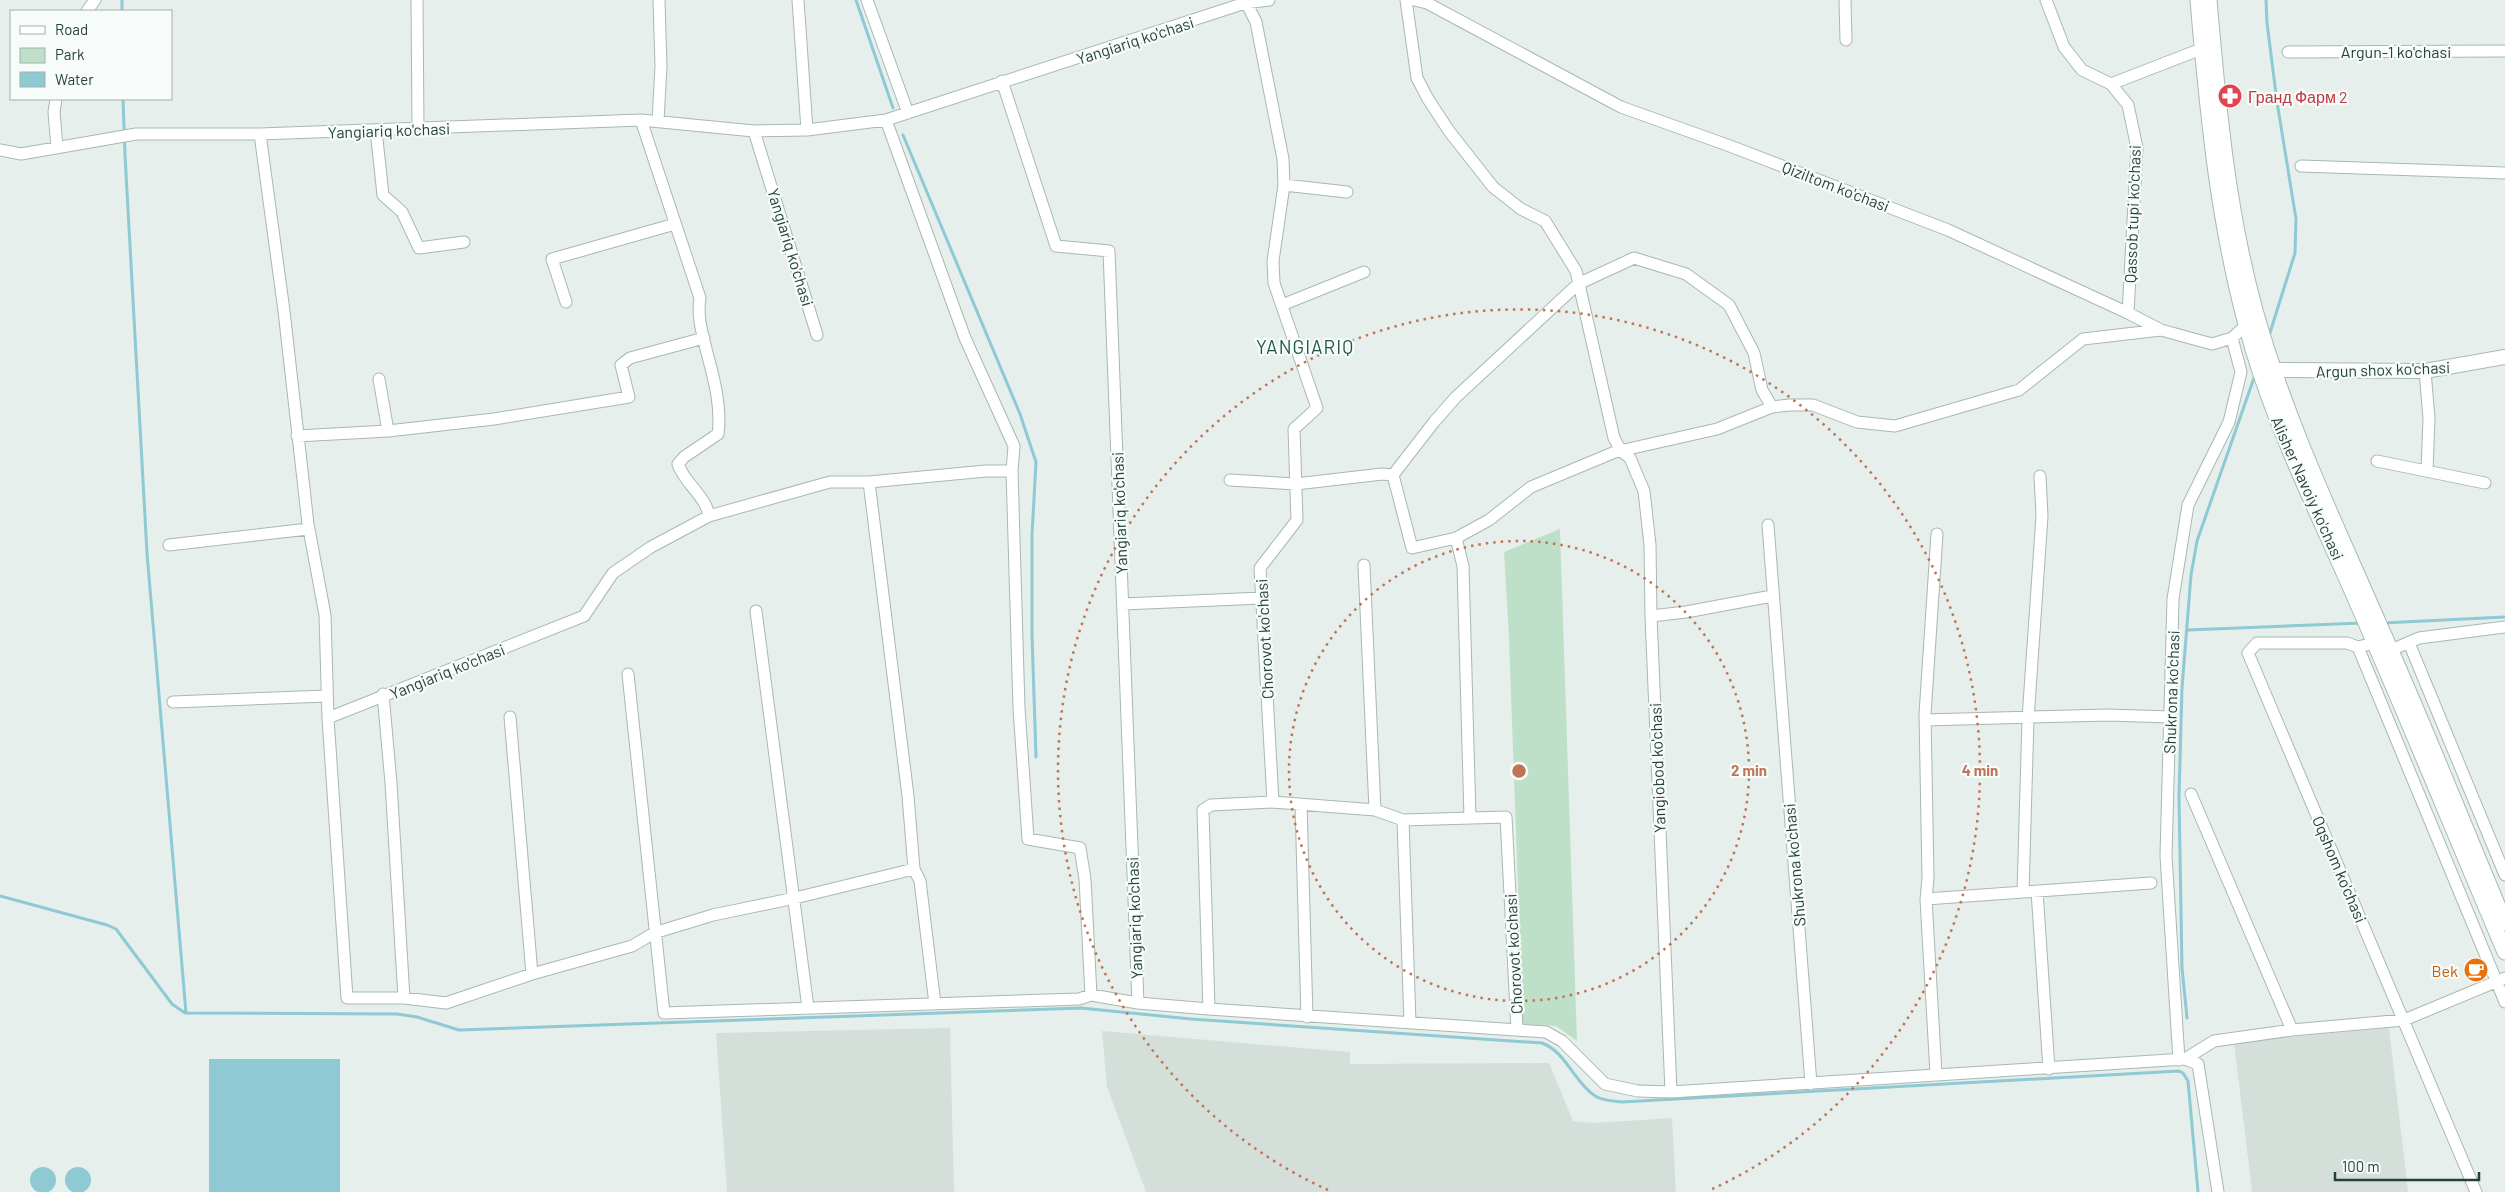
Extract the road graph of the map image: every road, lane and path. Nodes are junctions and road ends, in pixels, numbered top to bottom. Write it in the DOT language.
graph roads {
  1 [pos="417,0"];
  2 [pos="659,0"];
  3 [pos="798,0"];
  4 [pos="866,0"];
  5 [pos="1269,0"];
  6 [pos="1406,0"];
  7 [pos="1414,0"];
  8 [pos="1845,0"];
  9 [pos="2046,0"];
  10 [pos="2198,0"];
  11 [pos="2209,0"];
  12 [pos="1245,2"];
  13 [pos="1428,2"];
  14 [pos="1846,40"];
  15 [pos="2208,47"];
  16 [pos="2505,51"];
  17 [pos="2288,52"];
  18 [pos="1002,81"];
  19 [pos="2111,84"];
  20 [pos="56,100"];
  21 [pos="908,113"];
  22 [pos="641,120"];
  23 [pos="886,120"];
  24 [pos="658,121"];
  25 [pos="418,128"];
  26 [pos="376,130"];
  27 [pos="807,130"];
  28 [pos="754,131"];
  29 [pos="260,134"];
  30 [pos="57,148"];
  31 [pos="0,150"];
  32 [pos="2300,166"];
  33 [pos="2505,173"];
  34 [pos="1284,185"];
  35 [pos="1347,192"];
  36 [pos="675,224"];
  37 [pos="464,242"];
  38 [pos="1364,272"];
  39 [pos="1578,284"];
  40 [pos="566,302"];
  41 [pos="1282,305"];
  42 [pos="2128,312"];
  43 [pos="2252,320"];
  44 [pos="2162,330"];
  45 [pos="817,335"];
  46 [pos="704,338"];
  47 [pos="2232,338"];
  48 [pos="2505,357"];
  49 [pos="2265,359"];
  50 [pos="2425,371"];
  51 [pos="379,379"];
  52 [pos="1772,407"];
  53 [pos="388,431"];
  54 [pos="297,436"];
  55 [pos="1621,451"];
  56 [pos="2377,461"];
  57 [pos="2426,471"];
  58 [pos="1012,472"];
  59 [pos="1393,475"];
  60 [pos="2040,476"];
  61 [pos="1230,480"];
  62 [pos="869,482"];
  63 [pos="2485,483"];
  64 [pos="1296,484"];
  65 [pos="709,516"];
  66 [pos="1768,525"];
  67 [pos="308,529"];
  68 [pos="1937,534"];
  69 [pos="1456,538"];
  70 [pos="169,545"];
  71 [pos="1364,565"];
  72 [pos="1772,596"];
  73 [pos="1262,598"];
  74 [pos="1123,604"];
  75 [pos="756,610"];
  76 [pos="1651,616"];
  77 [pos="2505,627"];
  78 [pos="2382,643"];
  79 [pos="2409,643"];
  80 [pos="2358,647"];
  81 [pos="628,674"];
  82 [pos="383,694"];
  83 [pos="327,696"];
  84 [pos="173,702"];
  85 [pos="510,717"];
  86 [pos="2170,717"];
  87 [pos="328,718"];
  88 [pos="2028,719"];
  89 [pos="1925,720"];
  90 [pos="2191,794"];
  91 [pos="1273,802"];
  92 [pos="1301,805"];
  93 [pos="1375,810"];
  94 [pos="1470,818"];
  95 [pos="1403,820"];
  96 [pos="914,869"];
  97 [pos="2505,876"];
  98 [pos="2151,884"];
  99 [pos="2037,891"];
  100 [pos="2023,892"];
  101 [pos="795,898"];
  102 [pos="1926,899"];
  103 [pos="2505,923"];
  104 [pos="654,932"];
  105 [pos="2505,952"];
  106 [pos="532,974"];
  107 [pos="2501,979"];
  108 [pos="1091,995"];
  109 [pos="404,998"];
  110 [pos="2505,1002"];
  111 [pos="1138,1003"];
  112 [pos="935,1004"];
  113 [pos="808,1008"];
  114 [pos="1208,1009"];
  115 [pos="1307,1017"];
  116 [pos="2404,1020"];
  117 [pos="1410,1022"];
  118 [pos="1517,1030"];
  119 [pos="2292,1030"];
  120 [pos="2182,1059"];
  121 [pos="2049,1069"];
  122 [pos="1936,1074"];
  123 [pos="1811,1084"];
  124 [pos="1671,1092"];
  125 [pos="2218,1192"];
  126 [pos="2476,1192"];
  1 -- 25 [label="street"];
  2 -- 24 [label="street"];
  3 -- 27 [label="street"];
  4 -- 21 [label="street"];
  5 -- 12 [label="street, Yangiariq ko'chasi"];
  6 -- 39 [label="street"];
  7 -- 13 [label="street, Qiziltom ko'chasi"];
  8 -- 14 [label="street"];
  9 -- 19 [label="street, Qassob tupi ko'chasi"];
  10 -- 15 [label="main road, Alisher Navoiy ko'chasi"];
  11 -- 15 [label="main road, Alisher Navoiy ko'chasi"];
  12 -- 18 [label="street, Yangiariq ko'chasi"];
  12 -- 34 [label="street"];
  13 -- 42 [label="street, Qiziltom ko'chasi"];
  15 -- 19 [label="street"];
  15 -- 43 [label="main road, Alisher Navoiy ko'chasi"];
  16 -- 17 [label="street, Argun-1 ko'chasi"];
  18 -- 21 [label="street, Yangiariq ko'chasi"];
  18 -- 74 [label="street, Yangiariq ko'chasi"];
  19 -- 42 [label="street, Qassob tupi ko'chasi"];
  20 -- 30 [label="street"];
  21 -- 23 [label="street, Yangiariq ko'chasi"];
  22 -- 24 [label="street, Yangiariq ko'chasi"];
  22 -- 25 [label="street, Yangiariq ko'chasi"];
  22 -- 36 [label="street"];
  23 -- 27 [label="street, Yangiariq ko'chasi"];
  23 -- 58 [label="street"];
  24 -- 28 [label="street, Yangiariq ko'chasi"];
  25 -- 26 [label="street, Yangiariq ko'chasi"];
  26 -- 29 [label="street, Yangiariq ko'chasi"];
  26 -- 37 [label="street"];
  27 -- 28 [label="street, Yangiariq ko'chasi"];
  28 -- 45 [label="street, Yangiariq ko'chasi"];
  29 -- 30 [label="street, Yangiariq ko'chasi"];
  29 -- 54 [label="street"];
  30 -- 31 [label="street, Yangiariq ko'chasi"];
  32 -- 33 [label="street"];
  34 -- 35 [label="street"];
  34 -- 41 [label="street"];
  36 -- 40 [label="street"];
  36 -- 46 [label="street"];
  38 -- 41 [label="street"];
  39 -- 52 [label="street"];
  39 -- 55 [label="street"];
  39 -- 59 [label="street"];
  41 -- 64 [label="street, Chorovot ko'chasi"];
  42 -- 44 [label="street, Qiziltom ko'chasi"];
  43 -- 47 [label="street"];
  43 -- 49 [label="main road, Alisher Navoiy ko'chasi"];
  43 -- 49 [label="main road, Alisher Navoiy ko'chasi"];
  44 -- 47 [label="street, Qiziltom ko'chasi"];
  44 -- 52 [label="street"];
  46 -- 53 [label="street"];
  46 -- 65 [label="street"];
  47 -- 86 [label="street, Shukrona ko'chasi"];
  48 -- 50 [label="street, Argun shox ko'chasi"];
  49 -- 50 [label="street, Argun shox ko'chasi"];
  49 -- 78 [label="main road, Alisher Navoiy ko'chasi"];
  50 -- 57 [label="street"];
  51 -- 53 [label="street"];
  52 -- 55 [label="street"];
  53 -- 54 [label="street"];
  54 -- 67 [label="street"];
  55 -- 69 [label="street"];
  55 -- 76 [label="street, Yangiobod ko'chasi"];
  56 -- 57 [label="street"];
  57 -- 63 [label="street"];
  58 -- 62 [label="street, Yangiariq ko'chasi"];
  58 -- 108 [label="street"];
  59 -- 64 [label="street"];
  59 -- 69 [label="street"];
  60 -- 88 [label="street"];
  61 -- 64 [label="street"];
  62 -- 65 [label="street, Yangiariq ko'chasi"];
  62 -- 96 [label="street"];
  64 -- 73 [label="street, Chorovot ko'chasi"];
  65 -- 82 [label="street, Yangiariq ko'chasi"];
  66 -- 72 [label="street, Shukrona ko'chasi"];
  67 -- 70 [label="street"];
  67 -- 83 [label="street"];
  68 -- 89 [label="street"];
  69 -- 94 [label="street"];
  71 -- 93 [label="street"];
  72 -- 76 [label="street"];
  72 -- 123 [label="street, Shukrona ko'chasi"];
  73 -- 74 [label="street"];
  73 -- 91 [label="street, Chorovot ko'chasi"];
  74 -- 111 [label="street, Yangiariq ko'chasi"];
  75 -- 101 [label="street"];
  76 -- 124 [label="street, Yangiobod ko'chasi"];
  77 -- 79 [label="street"];
  78 -- 79 [label="street"];
  78 -- 80 [label="street"];
  78 -- 103 [label="main road, Alisher Navoiy ko'chasi"];
  78 -- 105 [label="main road, Alisher Navoiy ko'chasi"];
  79 -- 97 [label="street"];
  80 -- 107 [label="street"];
  80 -- 116 [label="street, Oqshom ko'chasi"];
  81 -- 104 [label="street"];
  82 -- 87 [label="street"];
  82 -- 109 [label="street, Yangiariq ko'chasi"];
  83 -- 84 [label="street"];
  83 -- 87 [label="street"];
  85 -- 106 [label="street"];
  86 -- 88 [label="street"];
  86 -- 120 [label="street, Shukrona ko'chasi"];
  87 -- 109 [label="street"];
  88 -- 89 [label="street"];
  88 -- 100 [label="street"];
  89 -- 102 [label="street"];
  90 -- 119 [label="street"];
  91 -- 92 [label="street"];
  91 -- 114 [label="street"];
  92 -- 93 [label="street"];
  92 -- 115 [label="street"];
  93 -- 95 [label="street"];
  94 -- 95 [label="street"];
  94 -- 118 [label="street, Chorovot ko'chasi"];
  95 -- 117 [label="street"];
  96 -- 101 [label="street"];
  96 -- 112 [label="street"];
  98 -- 99 [label="street"];
  99 -- 100 [label="street"];
  99 -- 121 [label="street"];
  100 -- 102 [label="street"];
  101 -- 104 [label="street"];
  101 -- 113 [label="street"];
  102 -- 122 [label="street"];
  104 -- 106 [label="street"];
  104 -- 113 [label="street"];
  106 -- 109 [label="street"];
  107 -- 110 [label="street"];
  107 -- 116 [label="street"];
  108 -- 111 [label="street"];
  108 -- 112 [label="street"];
  111 -- 114 [label="street"];
  112 -- 113 [label="street"];
  114 -- 115 [label="street"];
  115 -- 117 [label="street"];
  116 -- 119 [label="street"];
  116 -- 126 [label="street, Oqshom ko'chasi"];
  117 -- 118 [label="street"];
  118 -- 124 [label="street"];
  119 -- 120 [label="street"];
  120 -- 121 [label="street"];
  120 -- 125 [label="street"];
  121 -- 122 [label="street"];
  122 -- 123 [label="street"];
  123 -- 124 [label="street"];
}
